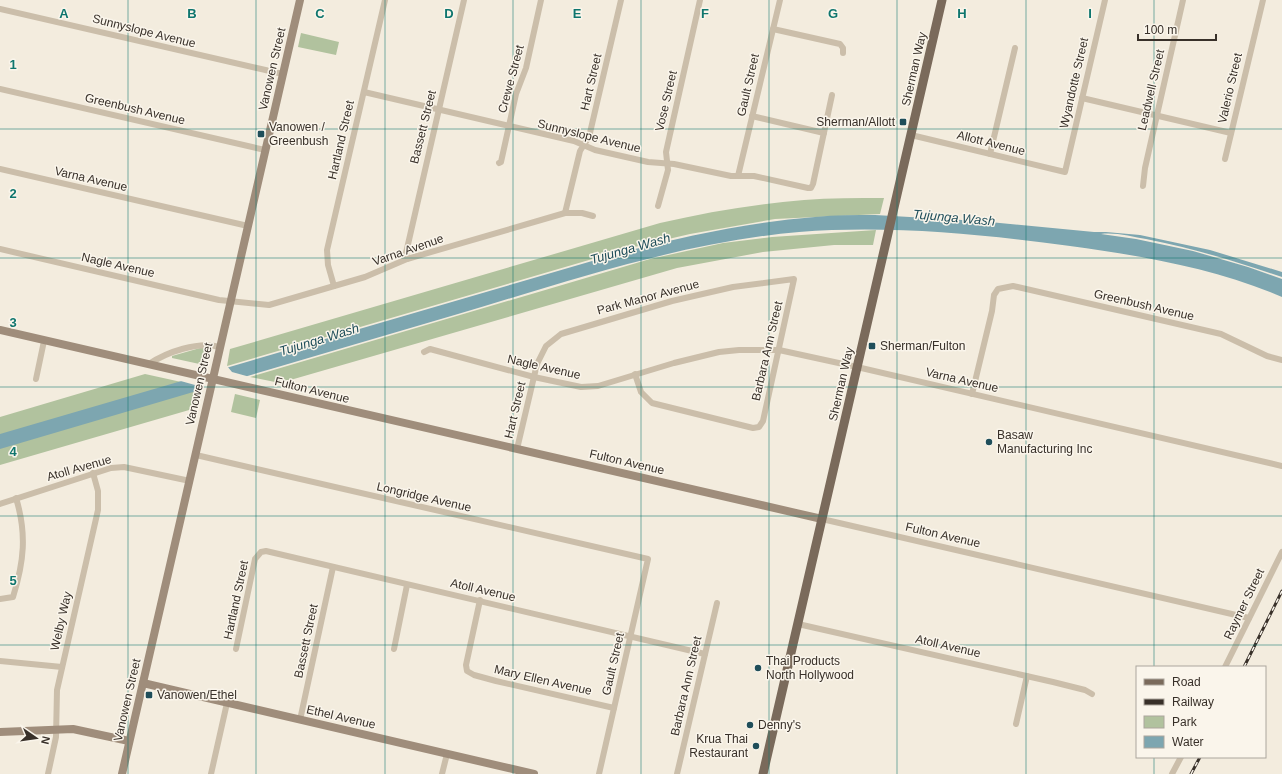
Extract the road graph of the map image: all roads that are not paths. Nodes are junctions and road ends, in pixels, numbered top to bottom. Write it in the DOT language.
graph roads {
  1 [pos="300,0"];
  2 [pos="385,0"];
  3 [pos="464,0"];
  4 [pos="541,0"];
  5 [pos="621,0"];
  6 [pos="700,0"];
  7 [pos="780,0"];
  8 [pos="942,0"];
  9 [pos="1105,0"];
  10 [pos="1183,0"];
  11 [pos="1263,0"];
  12 [pos="0,9"];
  13 [pos="773,29"];
  14 [pos="1015,48"];
  15 [pos="843,53"];
  16 [pos="283,74"];
  17 [pos="0,89"];
  18 [pos="364,92"];
  19 [pos="832,95"];
  20 [pos="1082,98"];
  21 [pos="438,110"];
  22 [pos="1157,115"];
  23 [pos="752,116"];
  24 [pos="509,127"];
  25 [pos="824,133"];
  26 [pos="1231,133"];
  27 [pos="911,135"];
  28 [pos="585,145"];
  29 [pos="265,150"];
  30 [pos="990,154"];
  31 [pos="1225,159"];
  32 [pos="499,163"];
  33 [pos="667,163"];
  34 [pos="0,169"];
  35 [pos="1065,172"];
  36 [pos="738,176"];
  37 [pos="1143,186"];
  38 [pos="658,206"];
  39 [pos="565,213"];
  40 [pos="593,216"];
  41 [pos="248,226"];
  42 [pos="0,249"];
  43 [pos="407,260"];
  44 [pos="794,279"];
  45 [pos="334,286"];
  46 [pos="231,301"];
  47 [pos="0,330"];
  48 [pos="44,341"];
  49 [pos="220,347"];
  50 [pos="779,350"];
  51 [pos="424,352"];
  52 [pos="1282,360"];
  53 [pos="149,364"];
  54 [pos="857,367"];
  55 [pos="635,374"];
  56 [pos="534,377"];
  57 [pos="36,379"];
  58 [pos="213,379"];
  59 [pos="972,394"];
  60 [pos="517,449"];
  61 [pos="196,455"];
  62 [pos="1282,466"];
  63 [pos="93,473"];
  64 [pos="190,481"];
  65 [pos="16,498"];
  66 [pos="0,504"];
  67 [pos="822,519"];
  68 [pos="1282,552"];
  69 [pos="257,555"];
  70 [pos="648,559"];
  71 [pos="334,567"];
  72 [pos="408,585"];
  73 [pos="0,599"];
  74 [pos="480,600"];
  75 [pos="717,603"];
  76 [pos="1249,618"];
  77 [pos="798,624"];
  78 [pos="631,635"];
  79 [pos="236,649"];
  80 [pos="394,649"];
  81 [pos="705,654"];
  82 [pos="0,661"];
  83 [pos="1225,666"];
  84 [pos="62,667"];
  85 [pos="1027,676"];
  86 [pos="143,683"];
  87 [pos="1092,694"];
  88 [pos="228,703"];
  89 [pos="614,708"];
  90 [pos="300,720"];
  91 [pos="1016,724"];
  92 [pos="56,730"];
  93 [pos="0,732"];
  94 [pos="129,741"];
  95 [pos="446,754"];
  96 [pos="1180,758"];
  97 [pos="48,774"];
  98 [pos="122,774"];
  99 [pos="211,774"];
  100 [pos="442,774"];
  101 [pos="534,774"];
  102 [pos="599,774"];
  103 [pos="677,774"];
  104 [pos="763,774"];
  105 [pos="1172,774"];
  1 -- 16 [label="street, Vanowen Street"];
  2 -- 18 [label="street, Hartland Street"];
  3 -- 21 [label="street, Bassett Street"];
  4 -- 24 [label="street, Crewe Street"];
  5 -- 28 [label="street, Hart Street"];
  6 -- 33 [label="street, Vose Street"];
  7 -- 13 [label="street, Gault Street"];
  8 -- 27 [label="main road, Sherman Way"];
  9 -- 20 [label="street, Wyandotte Street"];
  10 -- 22 [label="street, Leadwell Street"];
  11 -- 26 [label="street, Valerio Street"];
  12 -- 16 [label="street, Sunnyslope Avenue"];
  13 -- 15 [label="street"];
  13 -- 23 [label="street, Gault Street"];
  14 -- 30 [label="street"];
  16 -- 29 [label="street, Vanowen Street"];
  17 -- 29 [label="street, Greenbush Avenue"];
  18 -- 21 [label="street, Sunnyslope Avenue"];
  18 -- 45 [label="street, Hartland Street"];
  19 -- 25 [label="street"];
  20 -- 22 [label="street"];
  20 -- 35 [label="street, Wyandotte Street"];
  21 -- 24 [label="street, Sunnyslope Avenue"];
  21 -- 43 [label="street, Bassett Street"];
  22 -- 26 [label="street"];
  22 -- 37 [label="street, Leadwell Street"];
  23 -- 25 [label="street"];
  23 -- 36 [label="street, Gault Street"];
  24 -- 28 [label="street, Sunnyslope Avenue"];
  24 -- 32 [label="street, Crewe Street"];
  25 -- 36 [label="street, Sunnyslope Avenue"];
  26 -- 31 [label="street, Valerio Street"];
  27 -- 30 [label="street, Allott Avenue"];
  27 -- 54 [label="main road, Sherman Way"];
  28 -- 33 [label="street, Sunnyslope Avenue"];
  28 -- 39 [label="street, Hart Street"];
  29 -- 41 [label="street, Vanowen Street"];
  30 -- 35 [label="street, Allott Avenue"];
  33 -- 36 [label="street, Sunnyslope Avenue"];
  33 -- 38 [label="street, Vose Street"];
  34 -- 41 [label="street, Varna Avenue"];
  39 -- 40 [label="street, Varna Avenue"];
  39 -- 43 [label="street, Varna Avenue"];
  41 -- 46 [label="street, Vanowen Street"];
  42 -- 46 [label="street, Nagle Avenue"];
  43 -- 45 [label="street, Varna Avenue"];
  44 -- 50 [label="street, Barbara Ann Street"];
  44 -- 56 [label="street, Park Manor Avenue"];
  45 -- 46 [label="street, Varna Avenue"];
  46 -- 49 [label="street, Vanowen Street"];
  47 -- 48 [label="street, Fulton Avenue"];
  48 -- 53 [label="street, Fulton Avenue"];
  48 -- 57 [label="street"];
  49 -- 53 [label="street"];
  49 -- 58 [label="street, Vanowen Street"];
  50 -- 54 [label="street, Varna Avenue"];
  50 -- 55 [label="street, Varna Avenue"];
  50 -- 55 [label="street, Barbara Ann Street"];
  51 -- 56 [label="street, Nagle Avenue"];
  52 -- 59 [label="street, Greenbush Avenue"];
  53 -- 58 [label="street, Fulton Avenue"];
  54 -- 59 [label="street, Varna Avenue"];
  54 -- 67 [label="main road, Sherman Way"];
  55 -- 56 [label="street, Nagle Avenue"];
  56 -- 60 [label="street, Hart Street"];
  58 -- 60 [label="street, Fulton Avenue"];
  58 -- 61 [label="street, Vanowen Street"];
  59 -- 62 [label="street, Varna Avenue"];
  60 -- 67 [label="street, Fulton Avenue"];
  61 -- 64 [label="street, Vanowen Street"];
  61 -- 70 [label="street, Longridge Avenue"];
  63 -- 64 [label="street, Atoll Avenue"];
  63 -- 65 [label="street, Atoll Avenue"];
  63 -- 84 [label="street, Welby Way"];
  64 -- 86 [label="street, Vanowen Street"];
  65 -- 66 [label="street, Atoll Avenue"];
  65 -- 73 [label="street"];
  67 -- 76 [label="street, Fulton Avenue"];
  67 -- 77 [label="main road, Sherman Way"];
  68 -- 76 [label="street, Raymer Street"];
  69 -- 71 [label="street, Atoll Avenue"];
  69 -- 79 [label="street, Hartland Street"];
  70 -- 78 [label="street, Gault Street"];
  71 -- 72 [label="street, Atoll Avenue"];
  71 -- 90 [label="street, Bassett Street"];
  72 -- 74 [label="street, Atoll Avenue"];
  72 -- 80 [label="street"];
  74 -- 78 [label="street, Atoll Avenue"];
  74 -- 89 [label="street, Mary Ellen Avenue"];
  75 -- 81 [label="street, Barbara Ann Street"];
  76 -- 83 [label="street, Raymer Street"];
  77 -- 85 [label="street, Atoll Avenue"];
  77 -- 104 [label="main road, Sherman Way"];
  78 -- 81 [label="street, Atoll Avenue"];
  78 -- 89 [label="street, Gault Street"];
  81 -- 103 [label="street, Barbara Ann Street"];
  82 -- 84 [label="street"];
  84 -- 92 [label="street, Welby Way"];
  85 -- 87 [label="street, Atoll Avenue"];
  85 -- 91 [label="street"];
  86 -- 88 [label="street, Ethel Avenue"];
  86 -- 94 [label="street, Vanowen Street"];
  88 -- 90 [label="street, Ethel Avenue"];
  88 -- 99 [label="street"];
  89 -- 102 [label="street, Gault Street"];
  90 -- 95 [label="street, Ethel Avenue"];
  92 -- 93 [label="street"];
  92 -- 94 [label="street"];
  92 -- 97 [label="street, Welby Way"];
  94 -- 98 [label="street, Vanowen Street"];
  95 -- 100 [label="street"];
  95 -- 101 [label="street, Ethel Avenue"];
  96 -- 105 [label="street"];
}
